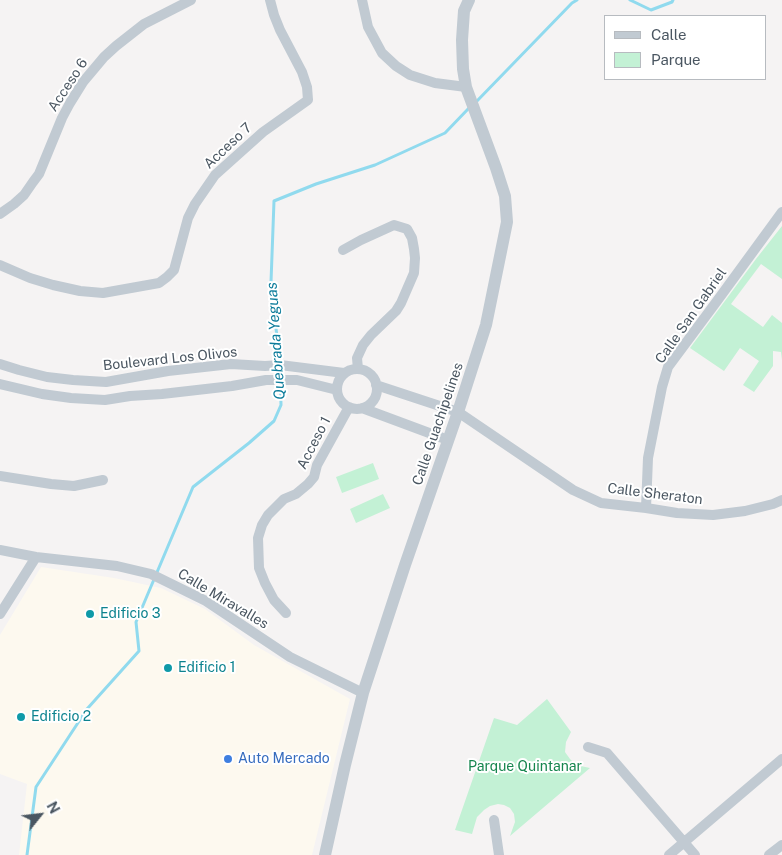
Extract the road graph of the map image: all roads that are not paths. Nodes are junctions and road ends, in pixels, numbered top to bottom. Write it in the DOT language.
graph roads {
  1 [pos="191,0"];
  2 [pos="270,0"];
  3 [pos="362,0"];
  4 [pos="469,0"];
  5 [pos="468,92"];
  6 [pos="782,212"];
  7 [pos="0,214"];
  8 [pos="343,250"];
  9 [pos="0,265"];
  10 [pos="0,364"];
  11 [pos="358,369"];
  12 [pos="344,373"];
  13 [pos="132,377"];
  14 [pos="0,384"];
  15 [pos="376,385"];
  16 [pos="337,390"];
  17 [pos="130,396"];
  18 [pos="349,407"];
  19 [pos="362,408"];
  20 [pos="458,412"];
  21 [pos="448,440"];
  22 [pos="0,476"];
  23 [pos="104,480"];
  24 [pos="782,500"];
  25 [pos="646,508"];
  26 [pos="0,550"];
  27 [pos="36,557"];
  28 [pos="286,613"];
  29 [pos="0,614"];
  30 [pos="363,693"];
  31 [pos="588,747"];
  32 [pos="782,759"];
  33 [pos="494,820"];
  34 [pos="684,842"];
  35 [pos="782,845"];
  36 [pos="325,855"];
  37 [pos="499,855"];
  38 [pos="669,855"];
  39 [pos="695,855"];
  40 [pos="769,855"];
  1 -- 7 [label="street, Acceso 6"];
  2 -- 9 [label="street, Acceso 7"];
  3 -- 5 [label="street"];
  4 -- 5 [label="street, Calle Guachipelines"];
  5 -- 20 [label="street, Calle Guachipelines"];
  6 -- 25 [label="street, Calle San Gabriel"];
  8 -- 11 [label="street"];
  10 -- 13 [label="street, Boulevard Los Olivos"];
  11 -- 12 [label="street"];
  11 -- 15 [label="street"];
  12 -- 13 [label="street, Boulevard Los Olivos"];
  12 -- 16 [label="street"];
  13 -- 17 [label="street"];
  14 -- 17 [label="street"];
  15 -- 19 [label="street"];
  15 -- 20 [label="street"];
  16 -- 17 [label="street"];
  16 -- 18 [label="street"];
  18 -- 19 [label="street"];
  18 -- 28 [label="street, Acceso 1"];
  19 -- 21 [label="street"];
  20 -- 21 [label="street, Calle Guachipelines"];
  20 -- 25 [label="street, Calle Sheraton"];
  21 -- 30 [label="street, Calle Guachipelines"];
  22 -- 23 [label="street"];
  24 -- 25 [label="street, Calle Sheraton"];
  26 -- 27 [label="street, Calle Miravalles"];
  27 -- 29 [label="street"];
  27 -- 30 [label="street, Calle Miravalles"];
  30 -- 36 [label="street, Calle Guachipelines"];
  31 -- 34 [label="street"];
  32 -- 34 [label="street"];
  33 -- 37 [label="street"];
  34 -- 38 [label="street"];
  34 -- 39 [label="street"];
  35 -- 40 [label="street"];
}
